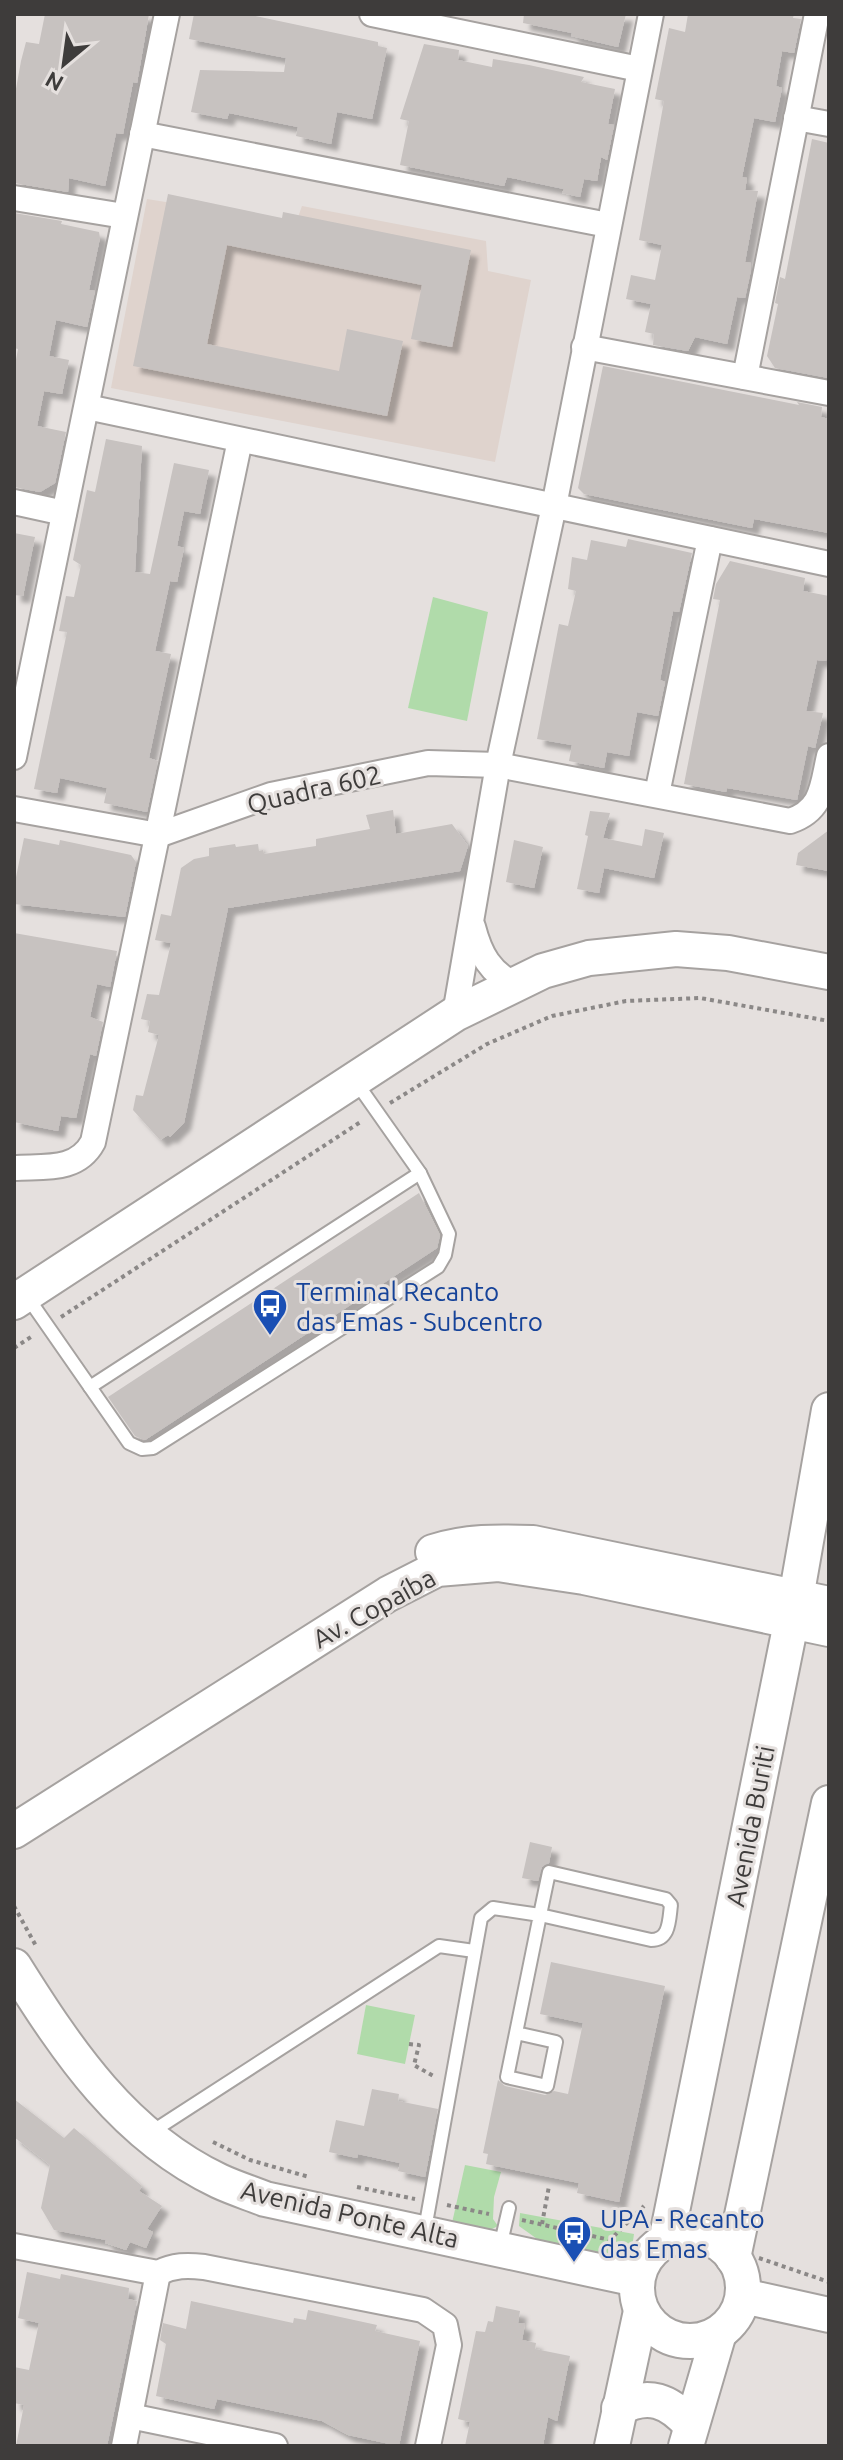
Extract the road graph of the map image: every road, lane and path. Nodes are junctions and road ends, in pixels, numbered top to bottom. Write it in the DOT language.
graph roads {
  1 [pos="167,14"];
  2 [pos="372,14"];
  3 [pos="651,14"];
  4 [pos="817,14"];
  5 [pos="639,69"];
  6 [pos="796,118"];
  7 [pos="829,124"];
  8 [pos="142,134"];
  9 [pos="14,198"];
  10 [pos="124,216"];
  11 [pos="608,225"];
  12 [pos="584,347"];
  13 [pos="745,377"];
  14 [pos="829,393"];
  15 [pos="87,407"];
  16 [pos="240,440"];
  17 [pos="14,502"];
  18 [pos="554,506"];
  19 [pos="64,513"];
  20 [pos="710,539"];
  21 [pos="829,564"];
  22 [pos="829,756"];
  23 [pos="14,757"];
  24 [pos="498,765"];
  25 [pos="657,794"];
  26 [pos="14,809"];
  27 [pos="158,835"];
  28 [pos="472,924"];
  29 [pos="829,972"];
  30 [pos="516,985"];
  31 [pos="455,1014"];
  32 [pos="355,1079"];
  33 [pos="14,1168"];
  34 [pos="420,1173"];
  35 [pos="20,1298"];
  36 [pos="90,1387"];
  37 [pos="829,1410"];
  38 [pos="806,1608"];
  39 [pos="829,1629"];
  40 [pos="829,1803"];
  41 [pos="14,1805"];
  42 [pos="14,1831"];
  43 [pos="14,1906"];
  44 [pos="540,1915"];
  45 [pos="474,1951"];
  46 [pos="25,1956"];
  47 [pos="516,2033"];
  48 [pos="160,2126"];
  49 [pos="315,2178"];
  50 [pos="345,2184"];
  51 [pos="549,2186"];
  52 [pos="673,2206"];
  53 [pos="428,2217"];
  54 [pos="505,2224"];
  55 [pos="542,2224"];
  56 [pos="666,2241"];
  57 [pos="14,2246"];
  58 [pos="736,2247"];
  59 [pos="158,2273"];
  60 [pos="829,2282"];
  61 [pos="639,2295"];
  62 [pos="743,2296"];
  63 [pos="829,2315"];
  64 [pos="719,2333"];
  65 [pos="619,2408"];
  66 [pos="130,2416"];
  67 [pos="688,2435"];
  68 [pos="124,2446"];
  69 [pos="275,2446"];
  70 [pos="428,2446"];
  71 [pos="612,2446"];
  1 -- 8 [label="street"];
  2 -- 5 [label="street"];
  3 -- 5 [label="street"];
  4 -- 6 [label="street"];
  5 -- 11 [label="street"];
  6 -- 7 [label="street"];
  6 -- 13 [label="street"];
  8 -- 10 [label="street"];
  8 -- 11 [label="street"];
  9 -- 10 [label="street"];
  10 -- 15 [label="street"];
  11 -- 12 [label="street"];
  12 -- 13 [label="street"];
  12 -- 18 [label="street"];
  13 -- 14 [label="street"];
  15 -- 16 [label="street"];
  15 -- 19 [label="street"];
  16 -- 18 [label="street"];
  16 -- 27 [label="street"];
  17 -- 19 [label="street"];
  18 -- 20 [label="street"];
  18 -- 24 [label="street"];
  19 -- 23 [label="street"];
  20 -- 21 [label="street"];
  20 -- 25 [label="street"];
  22 -- 25 [label="street, Quadra 602"];
  24 -- 25 [label="street, Quadra 602"];
  24 -- 27 [label="street, Quadra 602"];
  24 -- 28 [label="street"];
  26 -- 27 [label="street"];
  27 -- 33 [label="street"];
  28 -- 30 [label="street"];
  28 -- 31 [label="street"];
  29 -- 30 [label="street"];
  30 -- 31 [label="street"];
  31 -- 32 [label="street"];
  32 -- 34 [label="lane"];
  32 -- 35 [label="street"];
  34 -- 36 [label="lane"];
  34 -- 36 [label="lane"];
  35 -- 36 [label="lane"];
  37 -- 38 [label="street, Avenida Buriti"];
  38 -- 39 [label="street, Av. Copaíba"];
  38 -- 41 [label="street, Av. Copaíba"];
  38 -- 42 [label="street, Av. Copaíba"];
  38 -- 52 [label="street, Avenida Buriti"];
  40 -- 58 [label="street"];
  43 -- 46 [label="path"];
  44 -- 44 [label="lane"];
  44 -- 45 [label="lane"];
  44 -- 47 [label="lane"];
  45 -- 48 [label="lane"];
  45 -- 53 [label="lane"];
  46 -- 48 [label="street, Avenida Ponte Alta"];
  47 -- 47 [label="lane"];
  48 -- 49 [label="path"];
  48 -- 53 [label="street, Avenida Ponte Alta"];
  50 -- 53 [label="path"];
  51 -- 55 [label="path"];
  52 -- 55 [label="path"];
  52 -- 56 [label="street, Avenida Buriti"];
  53 -- 54 [label="street, Avenida Ponte Alta"];
  53 -- 54 [label="path"];
  54 -- 55 [label="path"];
  54 -- 61 [label="street, Avenida Ponte Alta"];
  56 -- 58 [label="street"];
  56 -- 61 [label="street"];
  57 -- 59 [label="street"];
  58 -- 60 [label="path"];
  58 -- 62 [label="street"];
  59 -- 66 [label="street"];
  59 -- 70 [label="street"];
  61 -- 64 [label="street"];
  61 -- 65 [label="street"];
  62 -- 63 [label="street"];
  62 -- 64 [label="street"];
  64 -- 67 [label="street"];
  65 -- 67 [label="street"];
  65 -- 71 [label="street"];
  66 -- 68 [label="street"];
  66 -- 69 [label="street"];
}
